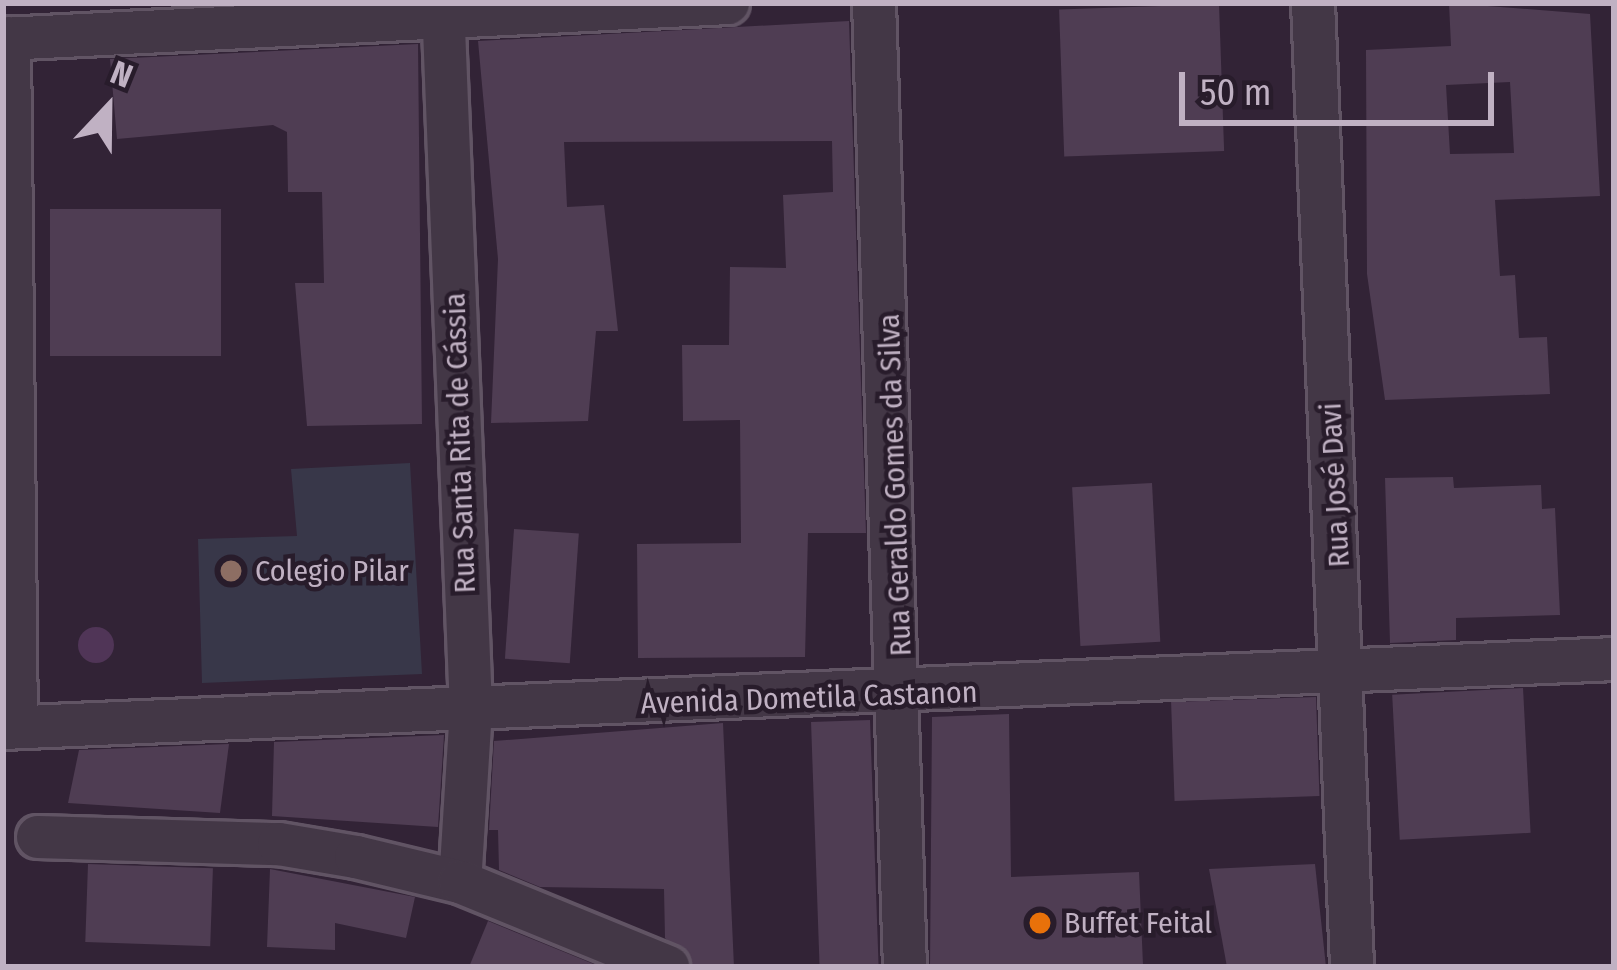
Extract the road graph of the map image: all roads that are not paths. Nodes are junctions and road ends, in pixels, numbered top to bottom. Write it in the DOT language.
graph roads {
  1 [pos="728,3"];
  2 [pos="874,3"];
  3 [pos="1313,3"];
  4 [pos="443,13"];
  5 [pos="6,38"];
  6 [pos="1614,659"];
  7 [pos="1344,674"];
  8 [pos="904,696"];
  9 [pos="471,709"];
  10 [pos="10,727"];
  11 [pos="38,837"];
  12 [pos="460,882"];
  13 [pos="668,967"];
  14 [pos="905,967"];
  15 [pos="1352,967"];
  1 -- 4 [label="street"];
  2 -- 8 [label="street, Rua Geraldo Gomes da Silva"];
  3 -- 7 [label="street, Rua José Davi"];
  4 -- 5 [label="street"];
  4 -- 9 [label="street, Rua Santa Rita de Cássia"];
  5 -- 10 [label="street"];
  6 -- 7 [label="street, Avenida Dometila Castanon"];
  7 -- 8 [label="street, Avenida Dometila Castanon"];
  7 -- 15 [label="street, Rua José Davi"];
  8 -- 9 [label="street, Avenida Dometila Castanon"];
  8 -- 14 [label="street, Rua Geraldo Gomes da Silva"];
  9 -- 10 [label="street, Avenida Dometila Castanon"];
  9 -- 12 [label="street, Rua Santa Rita de Cássia"];
  11 -- 12 [label="street"];
  12 -- 13 [label="street"];
}
